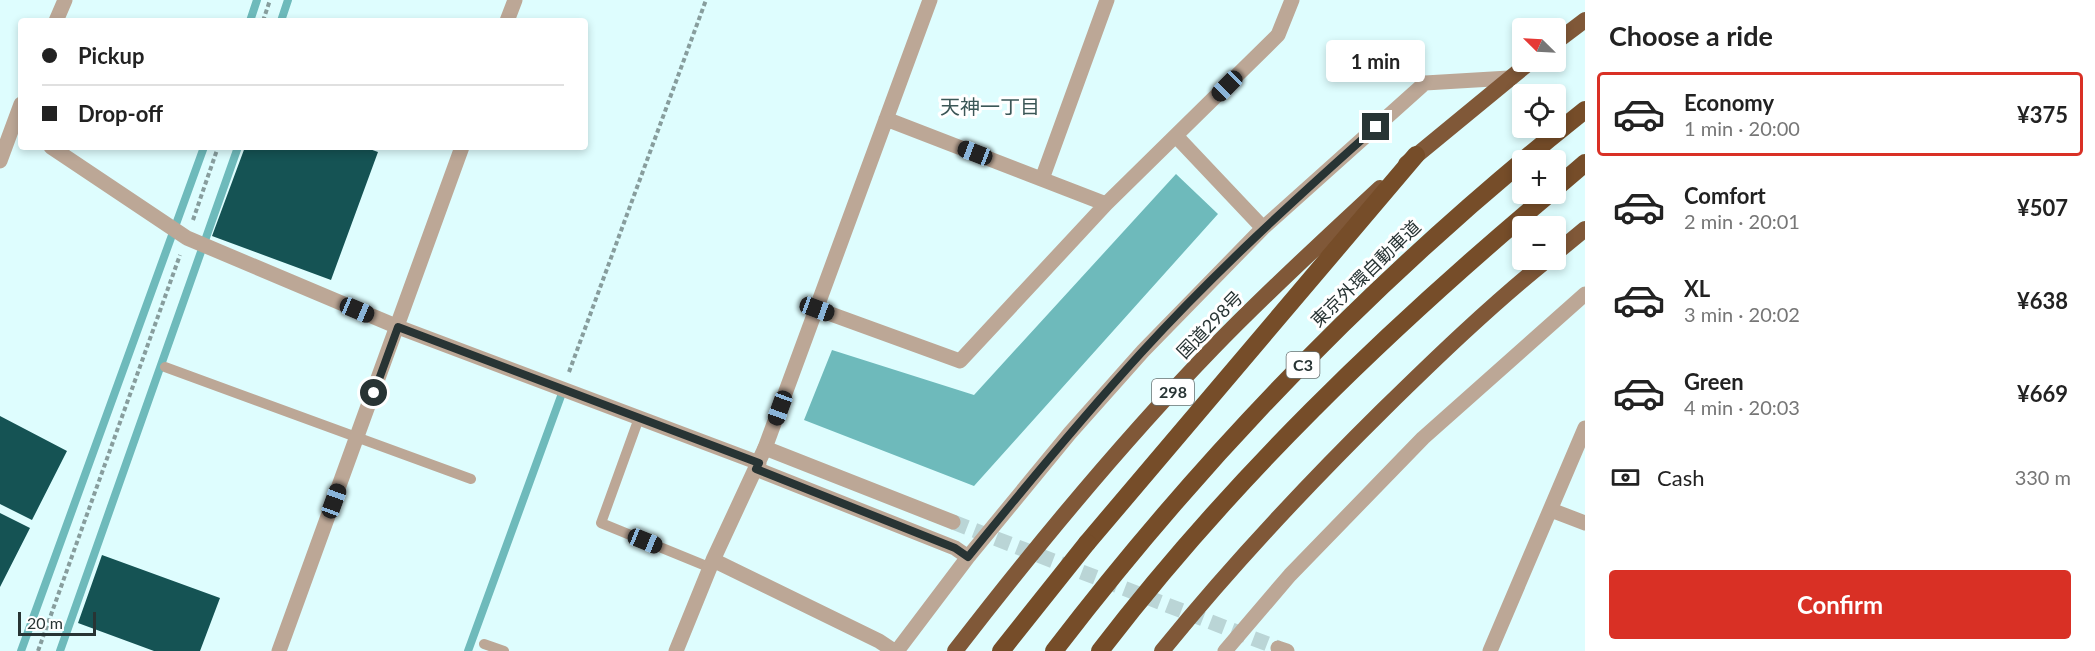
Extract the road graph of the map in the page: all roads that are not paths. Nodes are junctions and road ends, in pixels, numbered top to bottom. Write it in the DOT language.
graph roads {
  1 [pos="65,0"];
  2 [pos="515,0"];
  3 [pos="930,0"];
  4 [pos="1107,0"];
  5 [pos="1292,0"];
  6 [pos="57,18"];
  7 [pos="508,18"];
  8 [pos="1582,22"];
  9 [pos="1566,34"];
  10 [pos="1517,72"];
  11 [pos="1509,78"];
  12 [pos="1585,110"];
  13 [pos="886,119"];
  14 [pos="12,121"];
  15 [pos="1176,136"];
  16 [pos="55,150"];
  17 [pos="461,150"];
  18 [pos="1416,155"];
  19 [pos="0,161"];
  20 [pos="1585,163"];
  21 [pos="1042,179"];
  22 [pos="1566,179"];
  23 [pos="1106,204"];
  24 [pos="1537,204"];
  25 [pos="1263,228"];
  26 [pos="1585,229"];
  27 [pos="1566,245"];
  28 [pos="1536,270"];
  29 [pos="1585,294"];
  30 [pos="817,309"];
  31 [pos="398,327"];
  32 [pos="165,367"];
  33 [pos="639,418"];
  34 [pos="1585,428"];
  35 [pos="358,437"];
  36 [pos="765,448"];
  37 [pos="758,466"];
  38 [pos="471,479"];
  39 [pos="1551,510"];
  40 [pos="953,522"];
  41 [pos="1585,523"];
  42 [pos="968,557"];
  43 [pos="712,564"];
  44 [pos="484,644"];
  45 [pos="279,651"];
  46 [pos="504,651"];
  47 [pos="676,651"];
  48 [pos="896,651"];
  49 [pos="955,651"];
  50 [pos="1001,651"];
  51 [pos="1053,651"];
  52 [pos="1100,651"];
  53 [pos="1162,651"];
  54 [pos="1226,651"];
  55 [pos="1491,651"];
  1 -- 6 [label="street"];
  2 -- 7 [label="street"];
  3 -- 13 [label="street"];
  4 -- 21 [label="street"];
  5 -- 15 [label="street"];
  8 -- 9 [label="highway"];
  10 -- 11 [label="highway, 国道298号 / 298"];
  11 -- 18 [label="highway, 国道298号 / 298"];
  11 -- 25 [label="street"];
  12 -- 51 [label="highway, 東京外環自動車道 / C3, bridge"];
  13 -- 21 [label="street"];
  13 -- 30 [label="street"];
  14 -- 19 [label="street"];
  15 -- 23 [label="street"];
  15 -- 25 [label="street"];
  16 -- 31 [label="street"];
  17 -- 31 [label="street"];
  18 -- 49 [label="highway, 国道298号 / 298"];
  18 -- 50 [label="highway, 298, bridge"];
  20 -- 22 [label="highway"];
  21 -- 23 [label="street"];
  23 -- 30 [label="street"];
  24 -- 52 [label="highway, C3, bridge"];
  25 -- 42 [label="street"];
  26 -- 27 [label="highway"];
  28 -- 53 [label="highway"];
  29 -- 54 [label="street"];
  30 -- 36 [label="street"];
  31 -- 33 [label="street"];
  31 -- 35 [label="street"];
  32 -- 35 [label="lane"];
  33 -- 37 [label="street"];
  33 -- 43 [label="lane"];
  34 -- 39 [label="street"];
  35 -- 38 [label="lane"];
  35 -- 45 [label="street"];
  36 -- 37 [label="street"];
  36 -- 40 [label="street"];
  37 -- 42 [label="street"];
  37 -- 43 [label="street"];
  39 -- 41 [label="street"];
  39 -- 55 [label="street"];
  42 -- 48 [label="street"];
  43 -- 47 [label="street"];
  43 -- 48 [label="street"];
  44 -- 46 [label="lane"];
}
